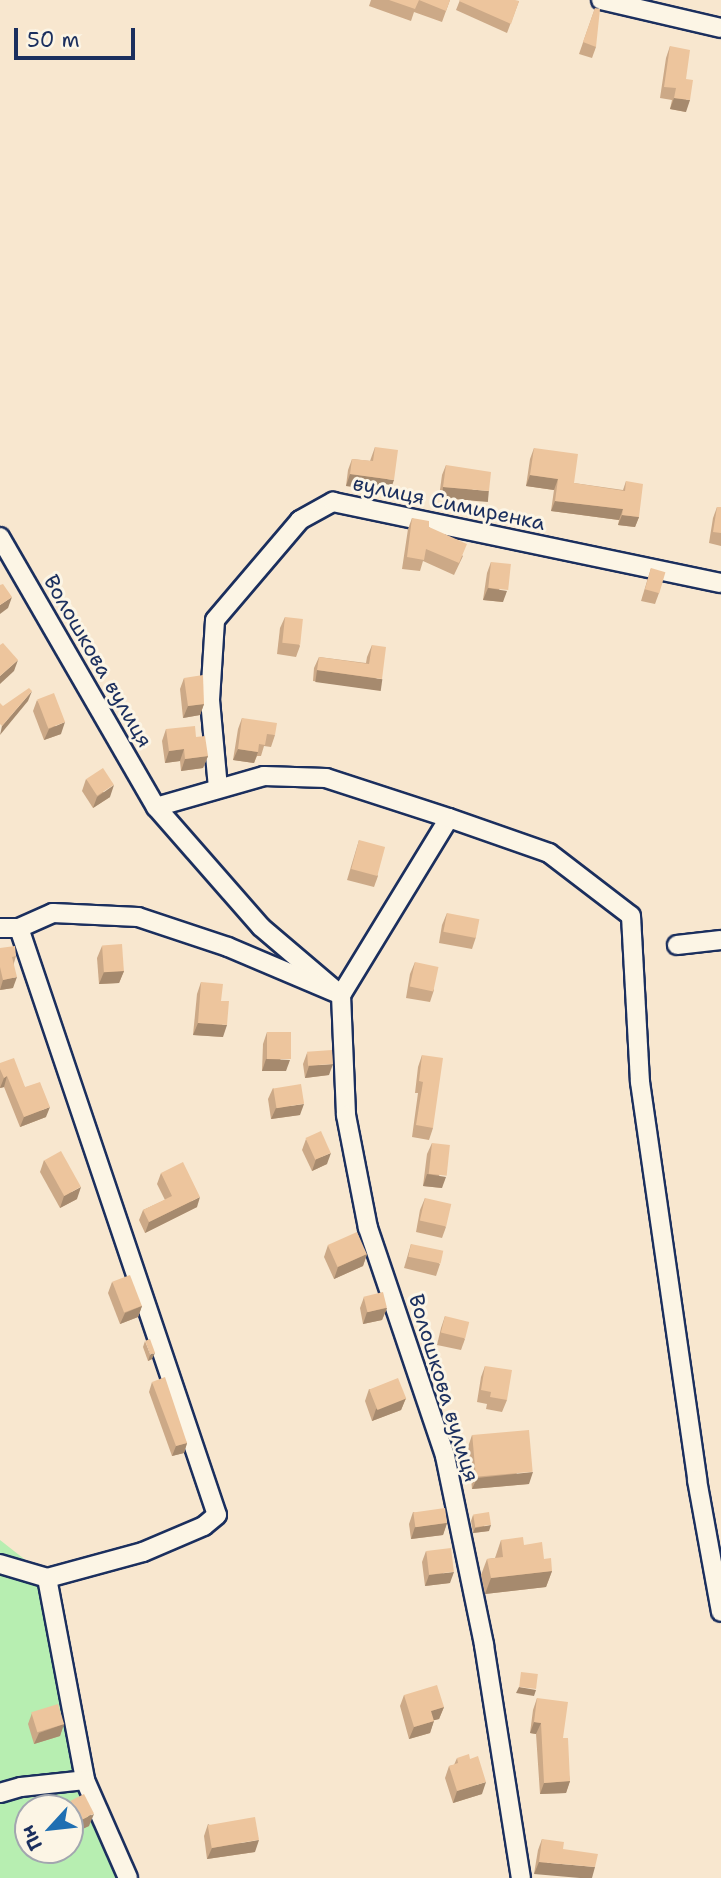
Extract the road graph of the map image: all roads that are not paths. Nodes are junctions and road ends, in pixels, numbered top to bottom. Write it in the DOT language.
graph roads {
  1 [pos="601,0"];
  2 [pos="721,28"];
  3 [pos="0,537"];
  4 [pos="721,583"];
  5 [pos="218,788"];
  6 [pos="156,807"];
  7 [pos="449,818"];
  8 [pos="0,928"];
  9 [pos="19,928"];
  10 [pos="721,940"];
  11 [pos="677,945"];
  12 [pos="341,995"];
  13 [pos="0,1564"];
  14 [pos="47,1578"];
  15 [pos="721,1612"];
  16 [pos="85,1780"];
  17 [pos="0,1793"];
  18 [pos="128,1878"];
  19 [pos="521,1878"];
  1 -- 2 [label="street"];
  3 -- 6 [label="street, Волошкова вулиця"];
  4 -- 5 [label="street, вулиця Симиренка"];
  5 -- 6 [label="street"];
  5 -- 7 [label="street"];
  6 -- 12 [label="street, Волошкова вулиця"];
  7 -- 12 [label="street"];
  7 -- 15 [label="street"];
  8 -- 9 [label="street"];
  9 -- 12 [label="street"];
  9 -- 14 [label="street"];
  10 -- 11 [label="street"];
  12 -- 19 [label="street, Волошкова вулиця"];
  13 -- 14 [label="street"];
  14 -- 16 [label="street"];
  16 -- 17 [label="street"];
  16 -- 18 [label="street"];
}
